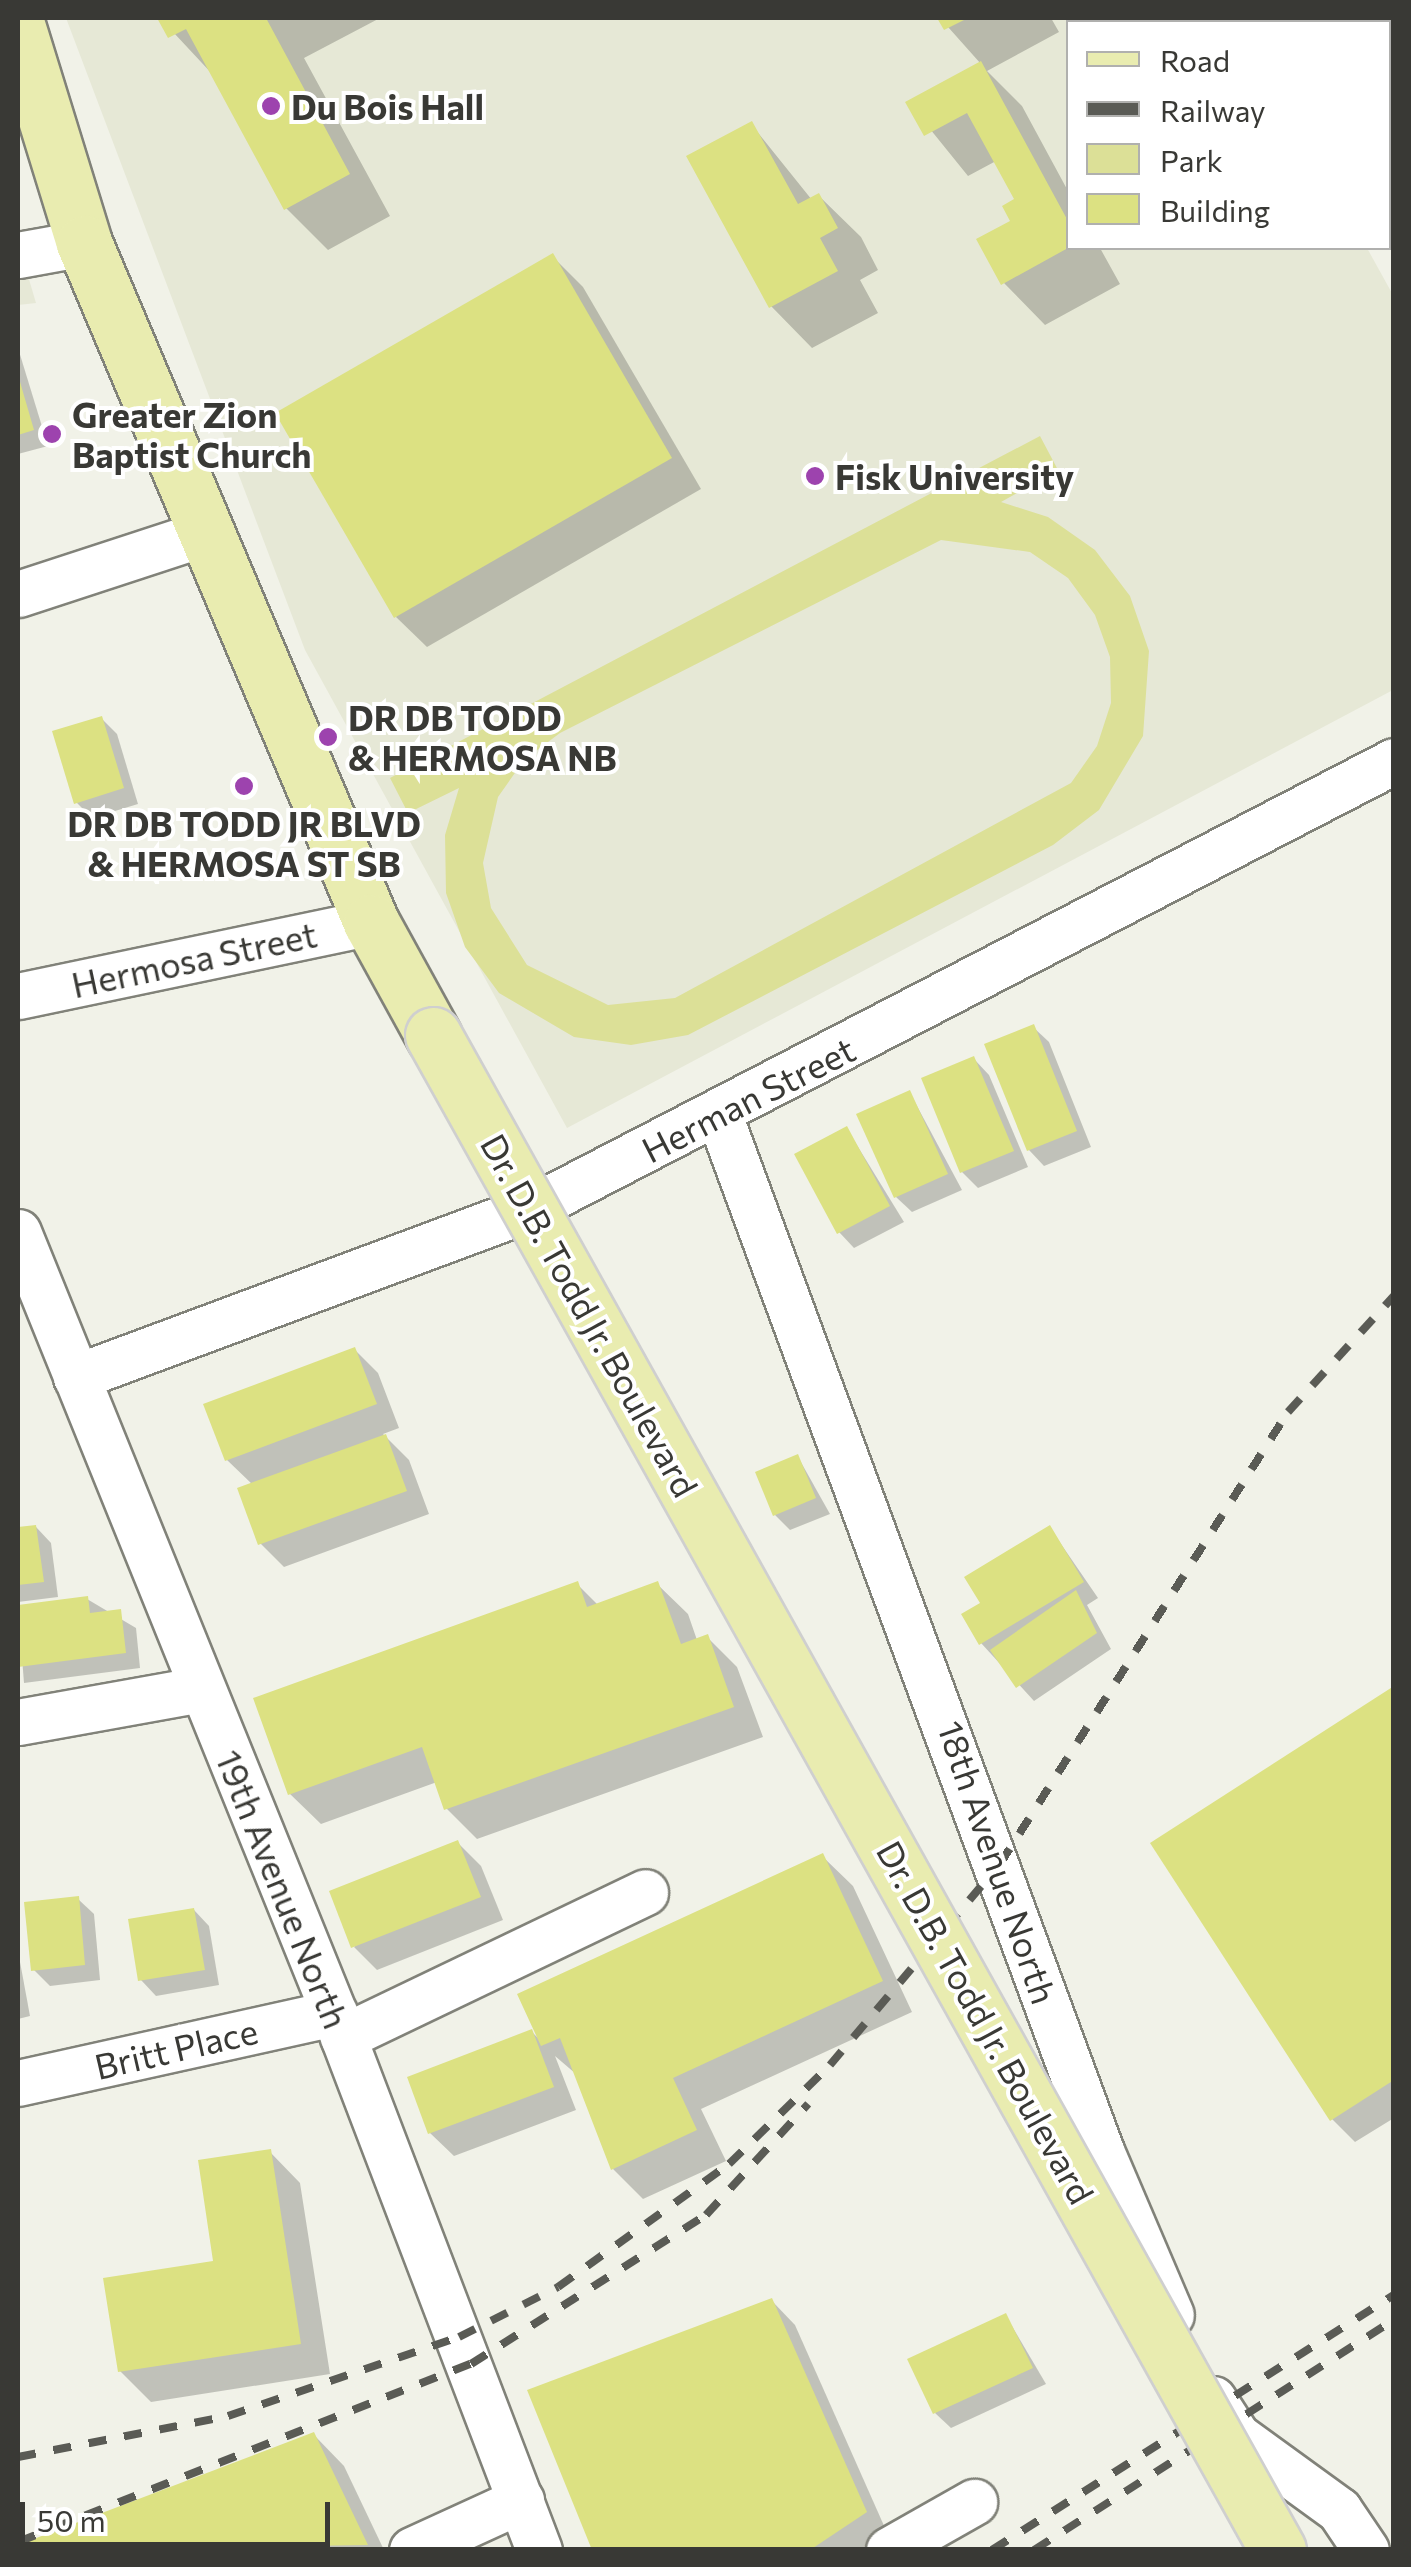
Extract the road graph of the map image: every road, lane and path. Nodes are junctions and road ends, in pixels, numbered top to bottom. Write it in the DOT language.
graph roads {
  1 [pos="18,28"];
  2 [pos="84,243"];
  3 [pos="18,255"];
  4 [pos="208,532"];
  5 [pos="18,594"];
  6 [pos="1394,761"];
  7 [pos="371,922"];
  8 [pos="18,996"];
  9 [pos="719,1115"];
  10 [pos="18,1232"];
  11 [pos="76,1377"];
  12 [pos="200,1689"];
  13 [pos="18,1722"];
  14 [pos="645,1892"];
  15 [pos="339,2025"];
  16 [pos="18,2083"];
  17 [pos="521,2500"];
  18 [pos="974,2502"];
  19 [pos="412,2550"];
  20 [pos="539,2550"];
  21 [pos="889,2550"];
  22 [pos="1278,2550"];
  23 [pos="1366,2550"];
  1 -- 2 [label="main road, Dr. D.B. Todd Jr. Boulevard"];
  2 -- 3 [label="street"];
  2 -- 4 [label="main road, Dr. D.B. Todd Jr. Boulevard"];
  4 -- 5 [label="street"];
  4 -- 7 [label="main road, Dr. D.B. Todd Jr. Boulevard"];
  6 -- 9 [label="street, Herman Street"];
  7 -- 8 [label="street, Hermosa Street"];
  7 -- 22 [label="main road, Dr. D.B. Todd Jr. Boulevard, bridge"];
  9 -- 11 [label="street, Herman Street"];
  9 -- 23 [label="street, 18th Avenue North"];
  10 -- 11 [label="street, 19th Avenue North"];
  11 -- 12 [label="street, 19th Avenue North"];
  12 -- 13 [label="street"];
  12 -- 15 [label="street, 19th Avenue North"];
  14 -- 15 [label="street, Britt Place"];
  15 -- 16 [label="street, Britt Place"];
  15 -- 17 [label="street, 19th Avenue North"];
  17 -- 19 [label="street"];
  17 -- 20 [label="street, 19th Avenue North"];
  18 -- 21 [label="street"];
}
